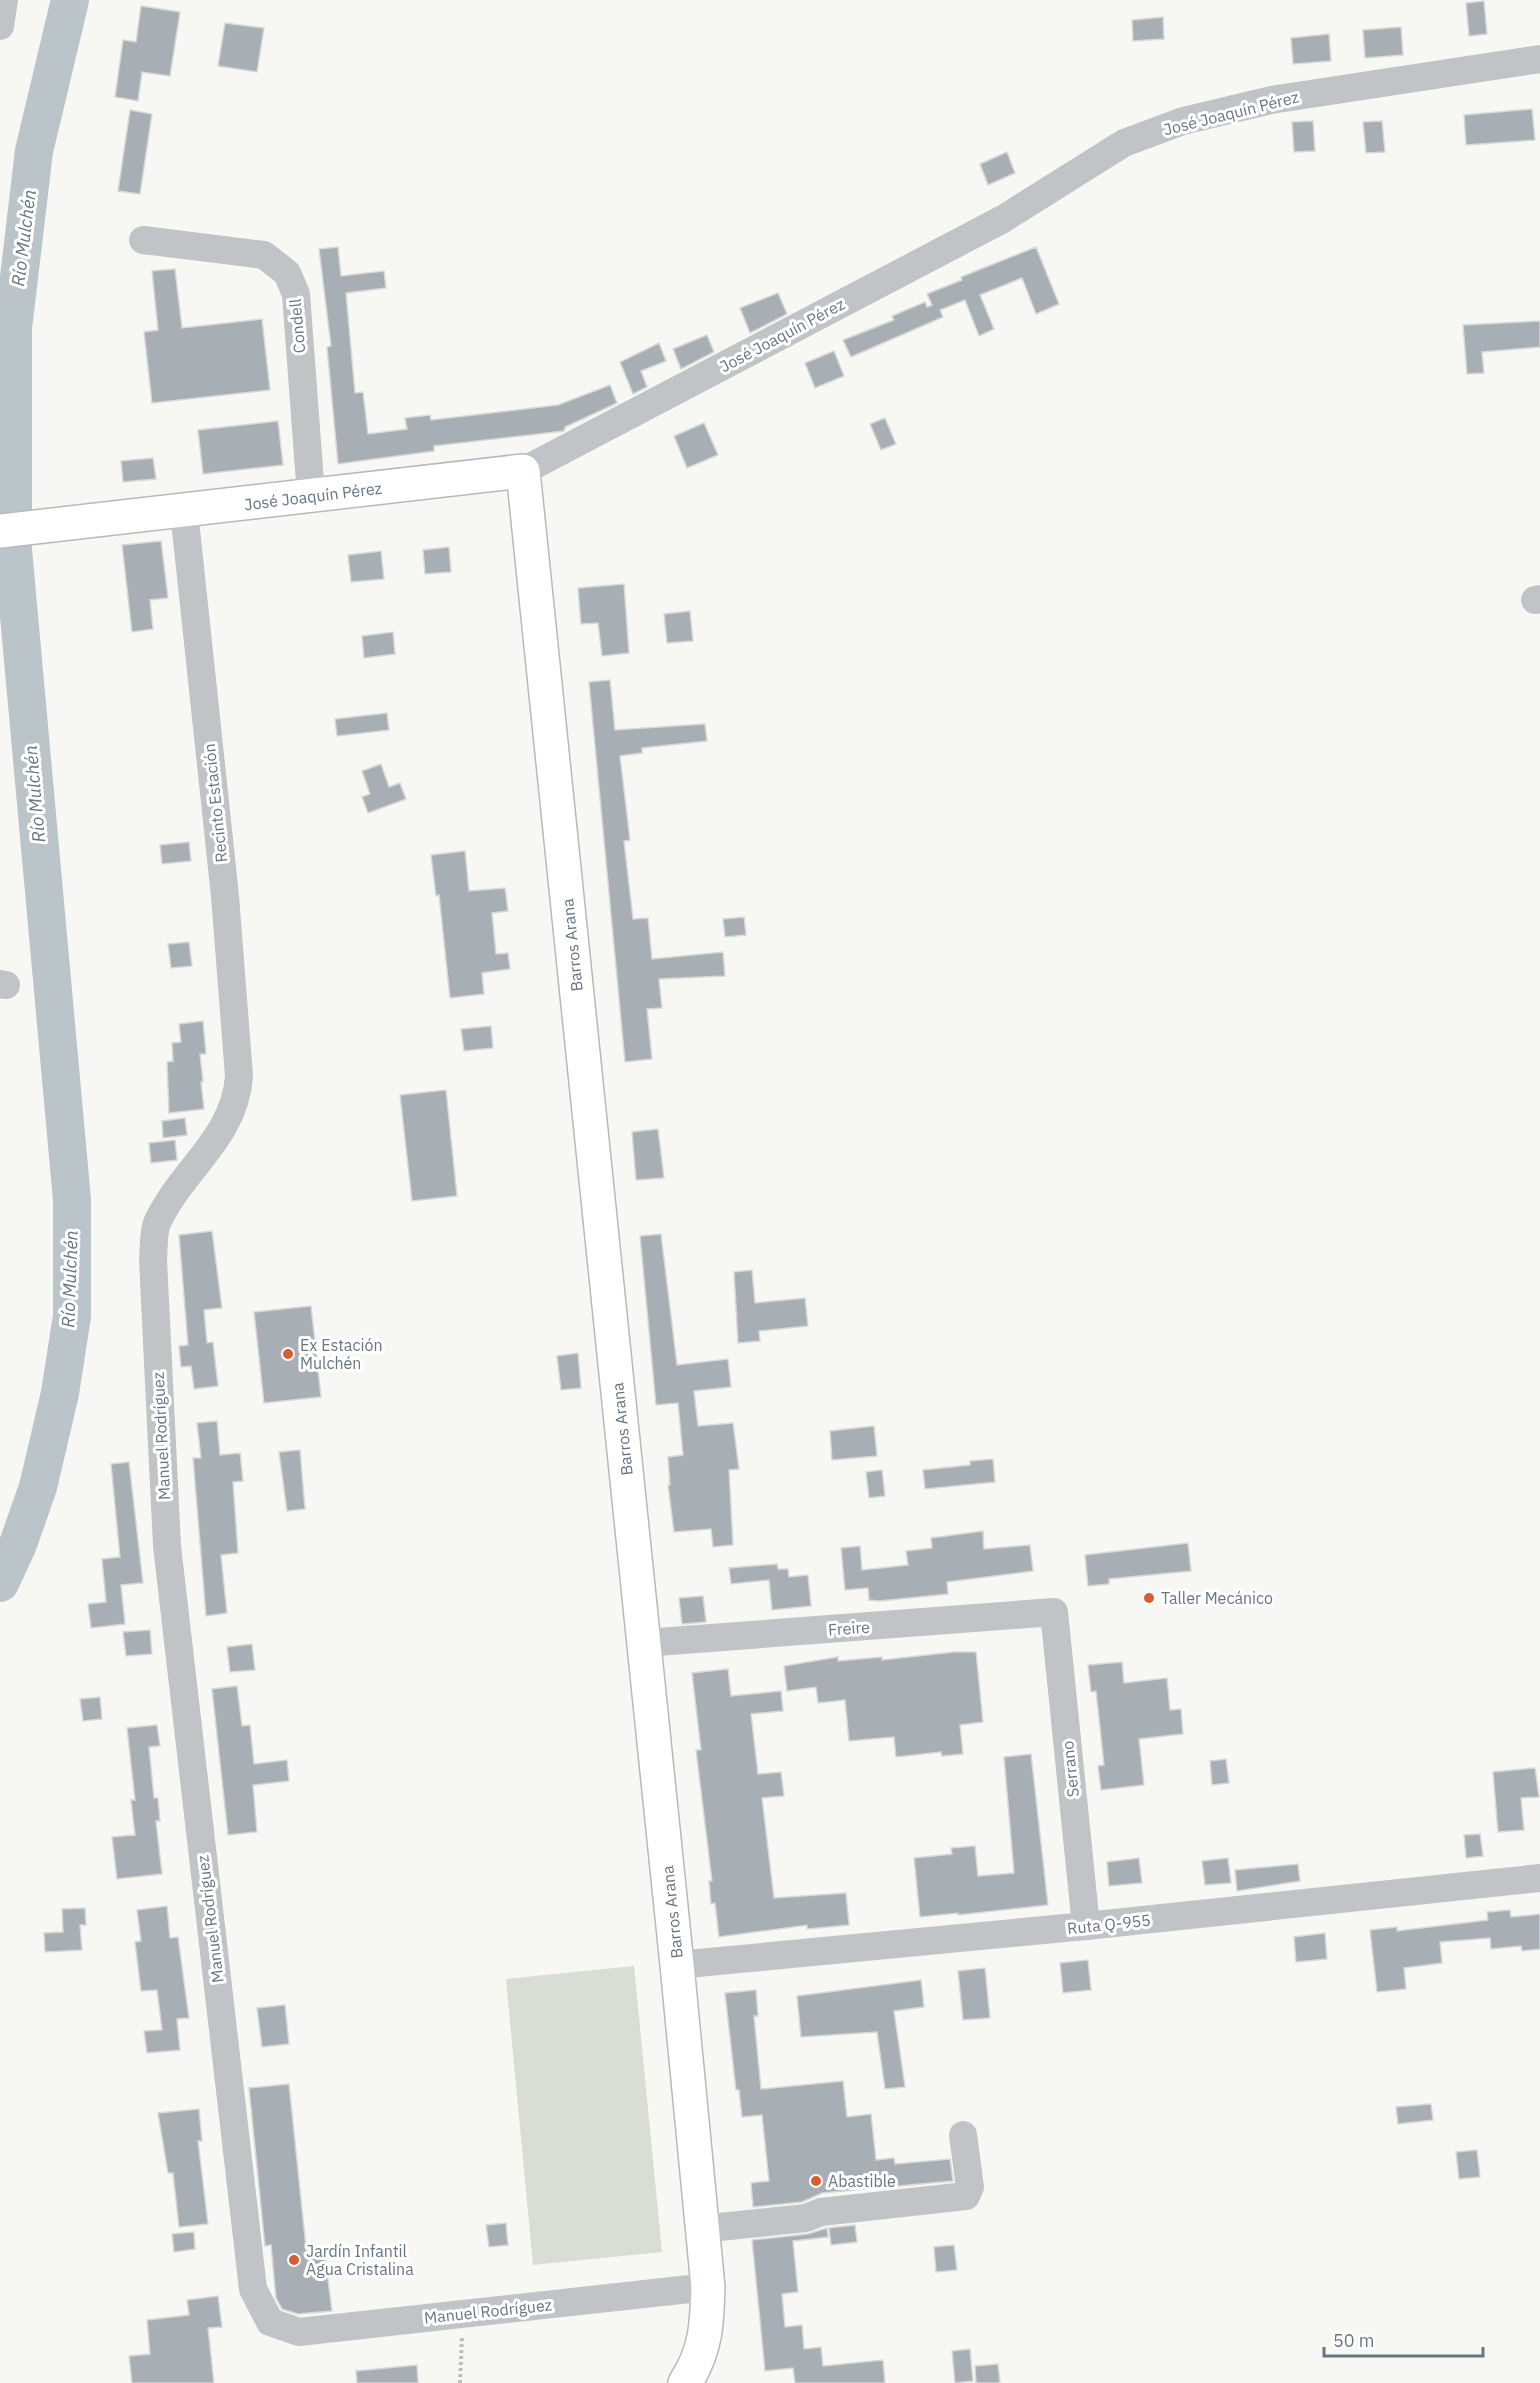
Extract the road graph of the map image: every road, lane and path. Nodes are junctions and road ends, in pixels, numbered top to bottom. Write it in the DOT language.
graph roads {
  1 [pos="4,0"];
  2 [pos="0,26"];
  3 [pos="1540,59"];
  4 [pos="143,240"];
  5 [pos="523,471"];
  6 [pos="311,496"];
  7 [pos="184,511"];
  8 [pos="0,531"];
  9 [pos="238,1096"];
  10 [pos="1054,1612"];
  11 [pos="644,1643"];
  12 [pos="1540,1878"];
  13 [pos="1086,1926"];
  14 [pos="677,1965"];
  15 [pos="963,2135"];
  16 [pos="701,2229"];
  17 [pos="708,2287"];
  18 [pos="463,2314"];
  19 [pos="460,2383"];
  20 [pos="685,2383"];
  1 -- 2 [label="street"];
  3 -- 5 [label="street, José Joaquín Pérez"];
  4 -- 6 [label="street, Condell"];
  5 -- 6 [label="main road, José Joaquín Pérez"];
  5 -- 11 [label="main road, Barros Arana"];
  6 -- 7 [label="main road, José Joaquín Pérez"];
  7 -- 8 [label="main road, José Joaquín Pérez"];
  7 -- 9 [label="street, Recinto Estación"];
  9 -- 18 [label="street, Manuel Rodríguez"];
  10 -- 11 [label="street, Freire"];
  10 -- 13 [label="street, Serrano"];
  11 -- 14 [label="main road, Barros Arana"];
  12 -- 13 [label="street, Ruta Q-955"];
  13 -- 14 [label="street, Ruta Q-955"];
  14 -- 16 [label="main road, Barros Arana"];
  15 -- 16 [label="street"];
  16 -- 17 [label="main road, Barros Arana"];
  17 -- 18 [label="street, Manuel Rodríguez"];
  17 -- 20 [label="main road, Barros Arana"];
  18 -- 19 [label="path"];
}
